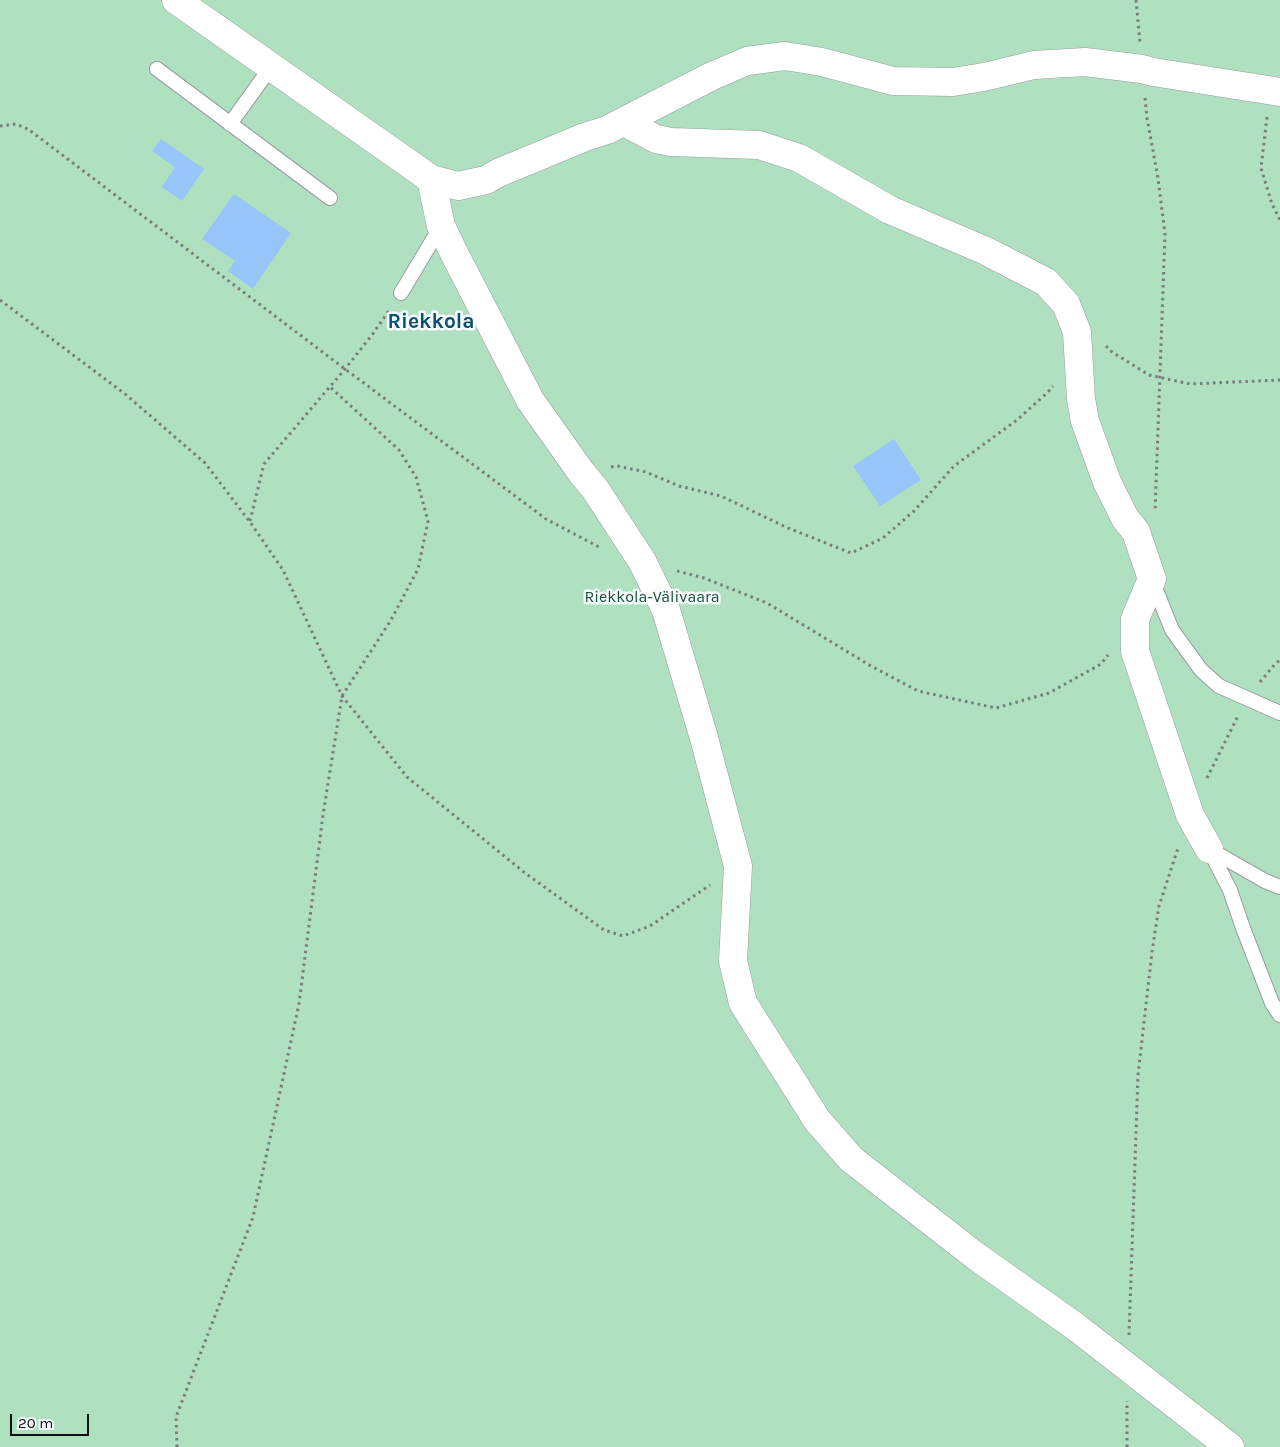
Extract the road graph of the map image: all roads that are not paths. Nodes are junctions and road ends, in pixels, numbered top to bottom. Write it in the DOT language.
graph roads {
  1 [pos="176,0"];
  2 [pos="272,67"];
  3 [pos="157,69"];
  4 [pos="1275,92"];
  5 [pos="624,122"];
  6 [pos="230,124"];
  7 [pos="431,179"];
  8 [pos="330,198"];
  9 [pos="441,226"];
  10 [pos="401,292"];
  11 [pos="1152,579"];
  12 [pos="1280,713"];
  13 [pos="1209,849"];
  14 [pos="1280,887"];
  15 [pos="1280,1015"];
  16 [pos="1230,1447"];
  1 -- 2 [label="street"];
  2 -- 6 [label="lane"];
  2 -- 7 [label="street"];
  3 -- 6 [label="lane"];
  4 -- 5 [label="street"];
  5 -- 7 [label="street"];
  5 -- 11 [label="street"];
  6 -- 8 [label="lane"];
  7 -- 9 [label="street"];
  9 -- 10 [label="lane"];
  9 -- 16 [label="street"];
  11 -- 12 [label="lane"];
  11 -- 13 [label="street"];
  13 -- 14 [label="lane"];
  13 -- 15 [label="lane"];
}
